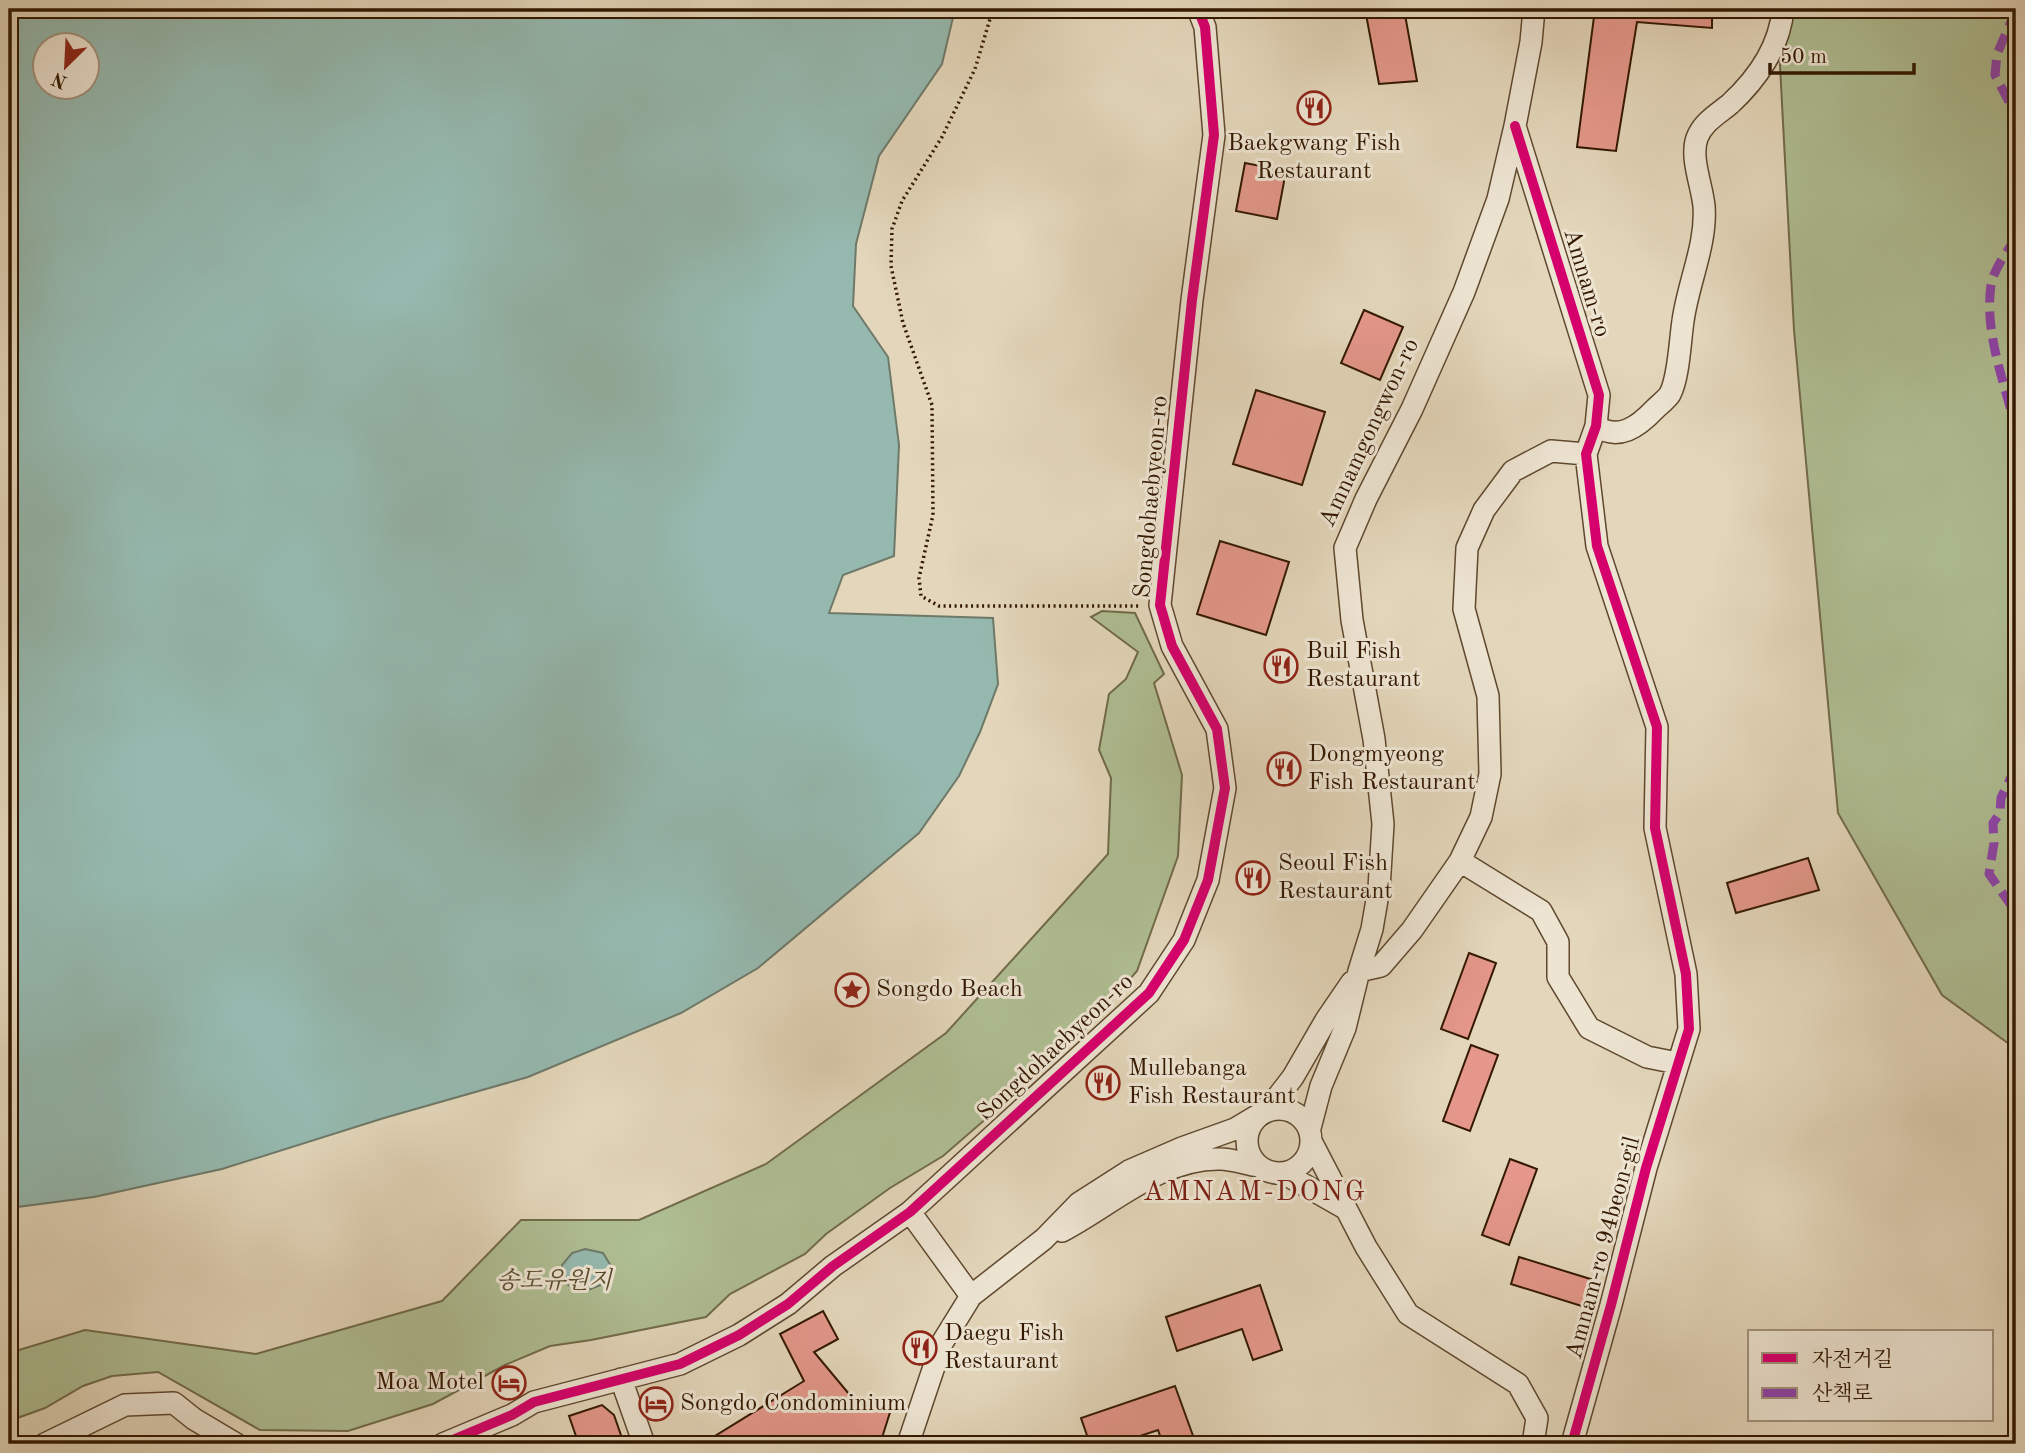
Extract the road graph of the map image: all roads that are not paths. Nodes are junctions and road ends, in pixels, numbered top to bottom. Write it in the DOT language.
graph roads {
  1 [pos="1198,9"];
  2 [pos="1534,9"];
  3 [pos="1783,9"];
  4 [pos="1515,126"];
  5 [pos="1596,426"];
  6 [pos="1586,454"];
  7 [pos="1460,861"];
  8 [pos="1359,971"];
  9 [pos="1677,1063"];
  10 [pos="1260,1114"];
  11 [pos="1311,1135"];
  12 [pos="1258,1166"];
  13 [pos="1285,1174"];
  14 [pos="1345,1208"];
  15 [pos="910,1212"];
  16 [pos="1044,1239"];
  17 [pos="971,1296"];
  18 [pos="621,1379"];
  19 [pos="45,1444"];
  20 [pos="236,1444"];
  21 [pos="443,1444"];
  22 [pos="644,1444"];
  23 [pos="908,1444"];
  24 [pos="1533,1444"];
  25 [pos="1572,1444"];
  1 -- 15 [label="street, Songdohaebyeon-ro"];
  2 -- 4 [label="street, Amnamgongwon-ro"];
  3 -- 5 [label="street"];
  4 -- 5 [label="street, Amnam-ro"];
  4 -- 8 [label="street, Amnamgongwon-ro"];
  5 -- 6 [label="street, Amnam-ro"];
  6 -- 7 [label="street"];
  6 -- 9 [label="street, Amnam-ro 94beon-gil"];
  7 -- 8 [label="street"];
  7 -- 9 [label="street"];
  8 -- 10 [label="street, Amnamgongwon-ro"];
  8 -- 11 [label="street, Amnamgongwon-ro"];
  9 -- 25 [label="street, Amnam-ro 94beon-gil"];
  10 -- 11 [label="street"];
  10 -- 12 [label="street"];
  10 -- 16 [label="street, Amnamgongwon-ro"];
  11 -- 13 [label="street"];
  11 -- 14 [label="street"];
  12 -- 13 [label="street"];
  12 -- 16 [label="street, Amnamgongwon-ro"];
  13 -- 14 [label="street"];
  14 -- 24 [label="street"];
  15 -- 17 [label="street"];
  15 -- 18 [label="street, Songdohaebyeon-ro"];
  16 -- 17 [label="street, Amnamgongwon-ro"];
  17 -- 23 [label="street"];
  18 -- 21 [label="street, Songdohaebyeon-ro"];
  18 -- 22 [label="street"];
  19 -- 20 [label="street"];
}
